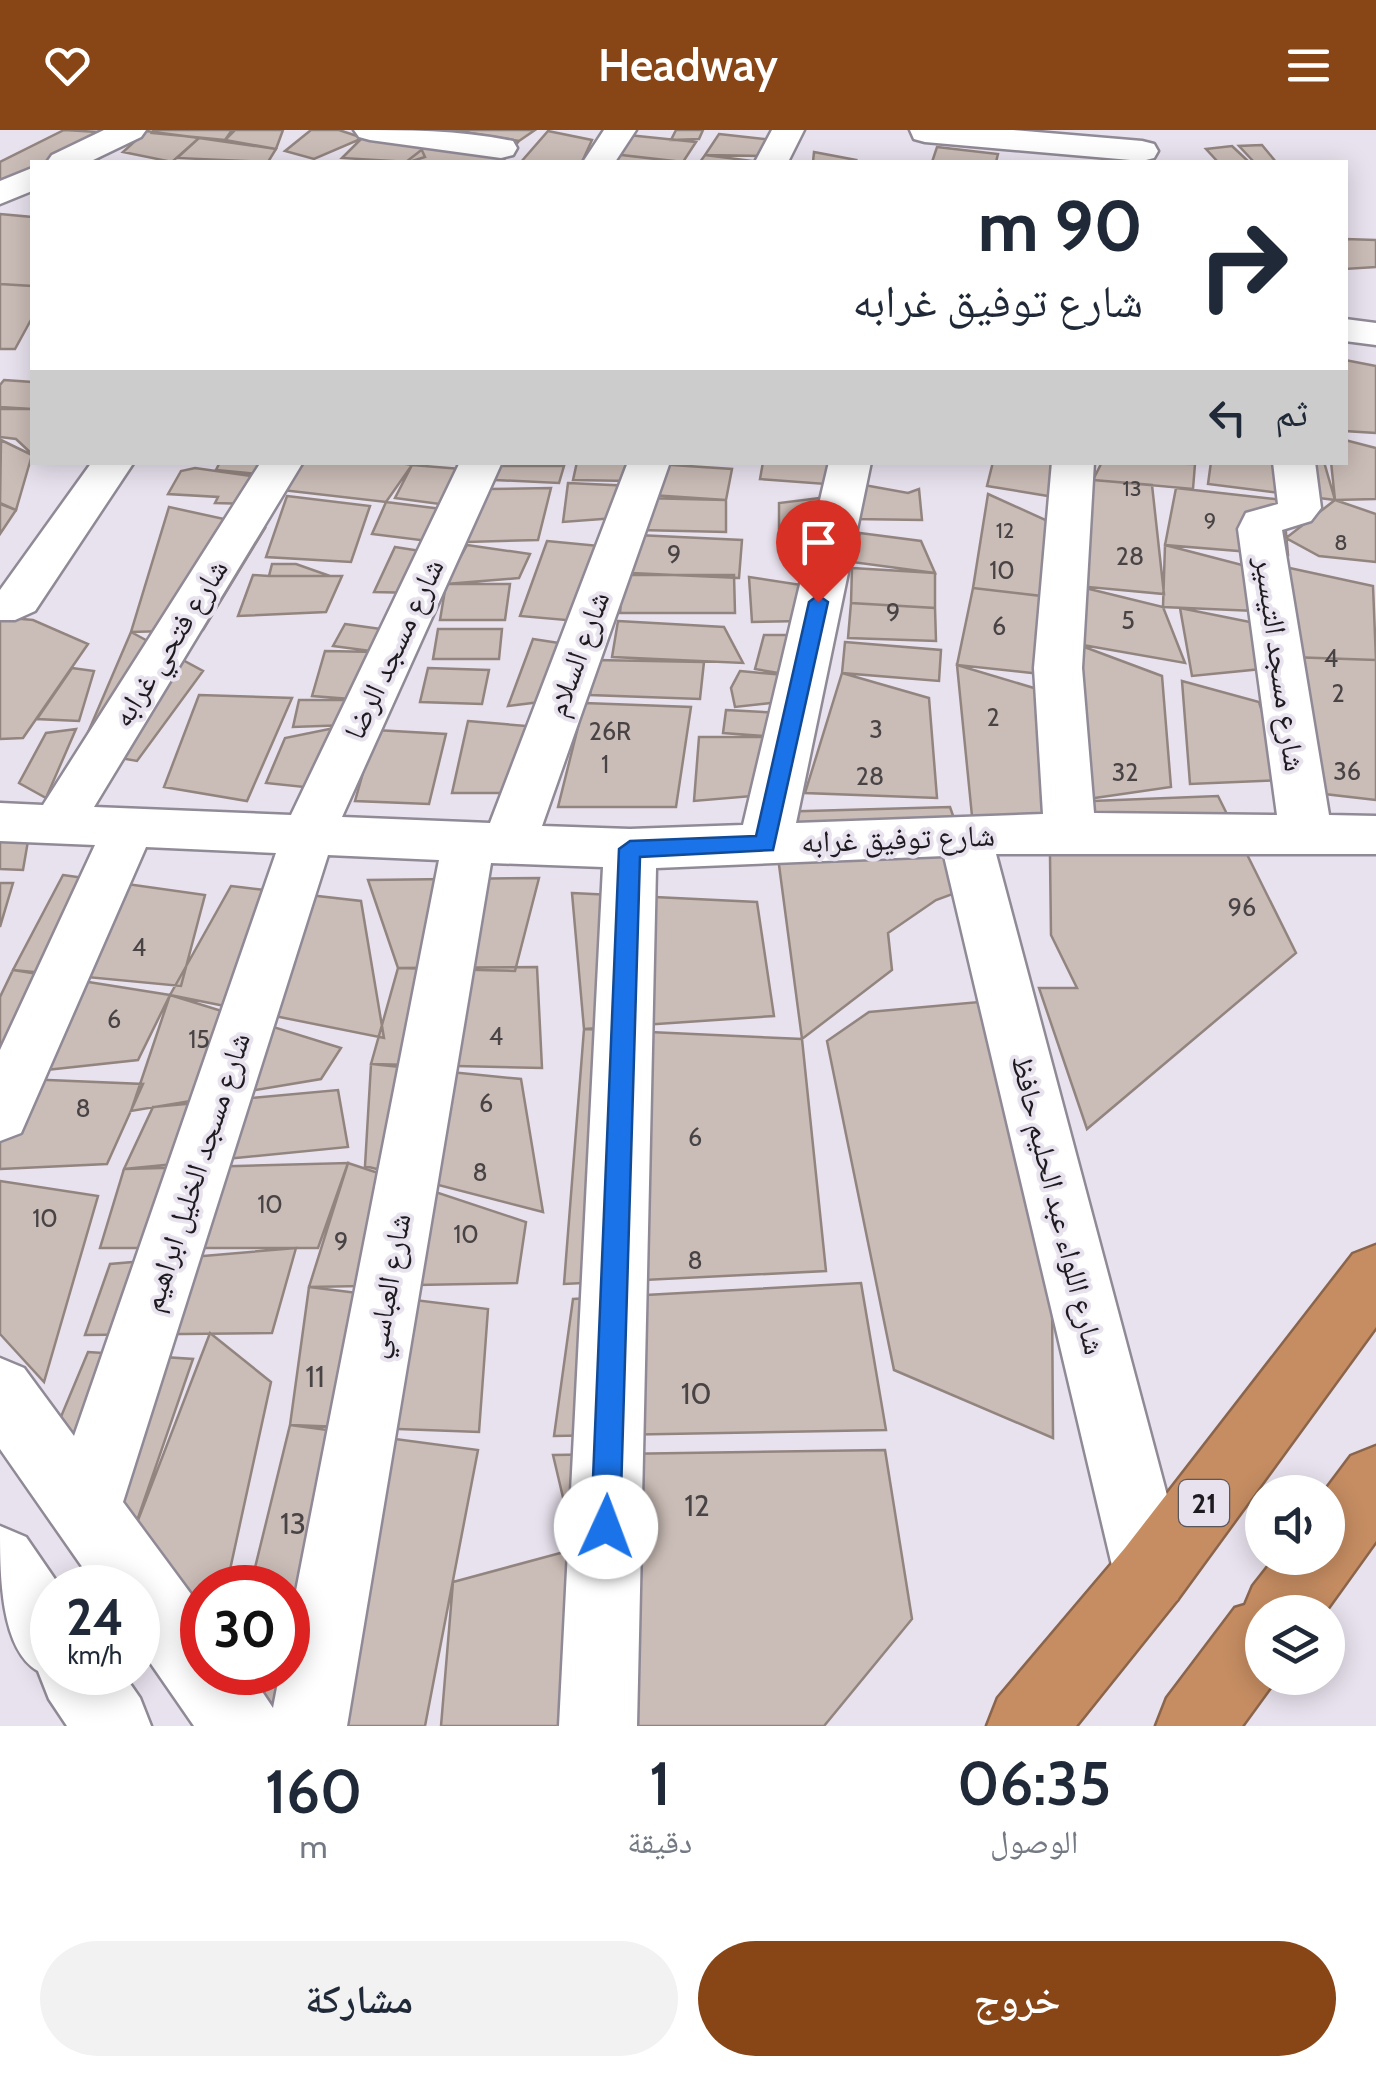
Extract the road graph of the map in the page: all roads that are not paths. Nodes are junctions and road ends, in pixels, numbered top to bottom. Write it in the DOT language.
graph roads {
  1 [pos="130,130"];
  2 [pos="370,130"];
  3 [pos="620,130"];
  4 [pos="788,130"];
  5 [pos="923,142"];
  6 [pos="502,147"];
  7 [pos="1142,151"];
  8 [pos="1093,155"];
  9 [pos="68,160"];
  10 [pos="600,160"];
  11 [pos="773,160"];
  12 [pos="30,179"];
  13 [pos="0,197"];
  14 [pos="30,204"];
  15 [pos="1348,330"];
  16 [pos="1376,334"];
  17 [pos="112,465"];
  18 [pos="280,465"];
  19 [pos="480,465"];
  20 [pos="648,465"];
  21 [pos="849,465"];
  22 [pos="1073,465"];
  23 [pos="1294,465"];
  24 [pos="0,605"];
  25 [pos="0,822"];
  26 [pos="58,823"];
  27 [pos="130,825"];
  28 [pos="1070,832"];
  29 [pos="1306,834"];
  30 [pos="308,835"];
  31 [pos="1376,835"];
  32 [pos="964,836"];
  33 [pos="765,844"];
  34 [pos="488,846"];
  35 [pos="630,849"];
  36 [pos="0,1114"];
  37 [pos="1376,1274"];
  38 [pos="0,1391"];
  39 [pos="1376,1482"];
  40 [pos="85,1509"];
  41 [pos="1345,1524"];
  42 [pos="0,1563"];
  43 [pos="1151,1574"];
  44 [pos="1307,1575"];
  45 [pos="1292,1595"];
  46 [pos="30,1607"];
  47 [pos="1245,1658"];
  48 [pos="91,1695"];
  49 [pos="112,1726"];
  50 [pos="240,1726"];
  51 [pos="308,1726"];
  52 [pos="598,1726"];
  53 [pos="1026,1726"];
  54 [pos="1195,1726"];
  1 -- 9 [label="street"];
  2 -- 6 [label="street"];
  3 -- 10 [label="street"];
  4 -- 11 [label="street"];
  5 -- 8 [label="street"];
  7 -- 8 [label="street"];
  12 -- 13 [label="street"];
  13 -- 14 [label="street"];
  15 -- 16 [label="street"];
  17 -- 24 [label="street"];
  18 -- 26 [label="street, شارع فتحي غرابه"];
  19 -- 30 [label="street, شارع مسجد الرضا"];
  20 -- 34 [label="street, شارع السلام"];
  21 -- 33 [label="street"];
  22 -- 28 [label="street"];
  23 -- 29 [label="street, شارع مسجد التيسير"];
  25 -- 26 [label="street, شارع توفيق غرابه"];
  26 -- 27 [label="street, شارع توفيق غرابه"];
  27 -- 30 [label="street, شارع توفيق غرابه"];
  27 -- 36 [label="street"];
  28 -- 29 [label="street, شارع توفيق غرابه"];
  28 -- 32 [label="street, شارع توفيق غرابه"];
  29 -- 31 [label="street, شارع توفيق غرابه"];
  30 -- 34 [label="street, شارع توفيق غرابه"];
  30 -- 40 [label="street, شارع مسجد الخليل ابراهيم"];
  32 -- 33 [label="street, شارع توفيق غرابه"];
  32 -- 43 [label="street, شارع اللواء عبد الحليم حافظ"];
  33 -- 35 [label="street, شارع توفيق غرابه"];
  34 -- 35 [label="street, شارع توفيق غرابه"];
  34 -- 51 [label="street, شارع العباسي"];
  35 -- 52 [label="street"];
  37 -- 43 [label="highway, 21"];
  38 -- 40 [label="street"];
  39 -- 41 [label="highway"];
  40 -- 50 [label="street"];
  42 -- 46 [label="street"];
  43 -- 53 [label="highway, 21"];
  44 -- 45 [label="highway"];
  47 -- 54 [label="highway"];
  48 -- 49 [label="street"];
}
